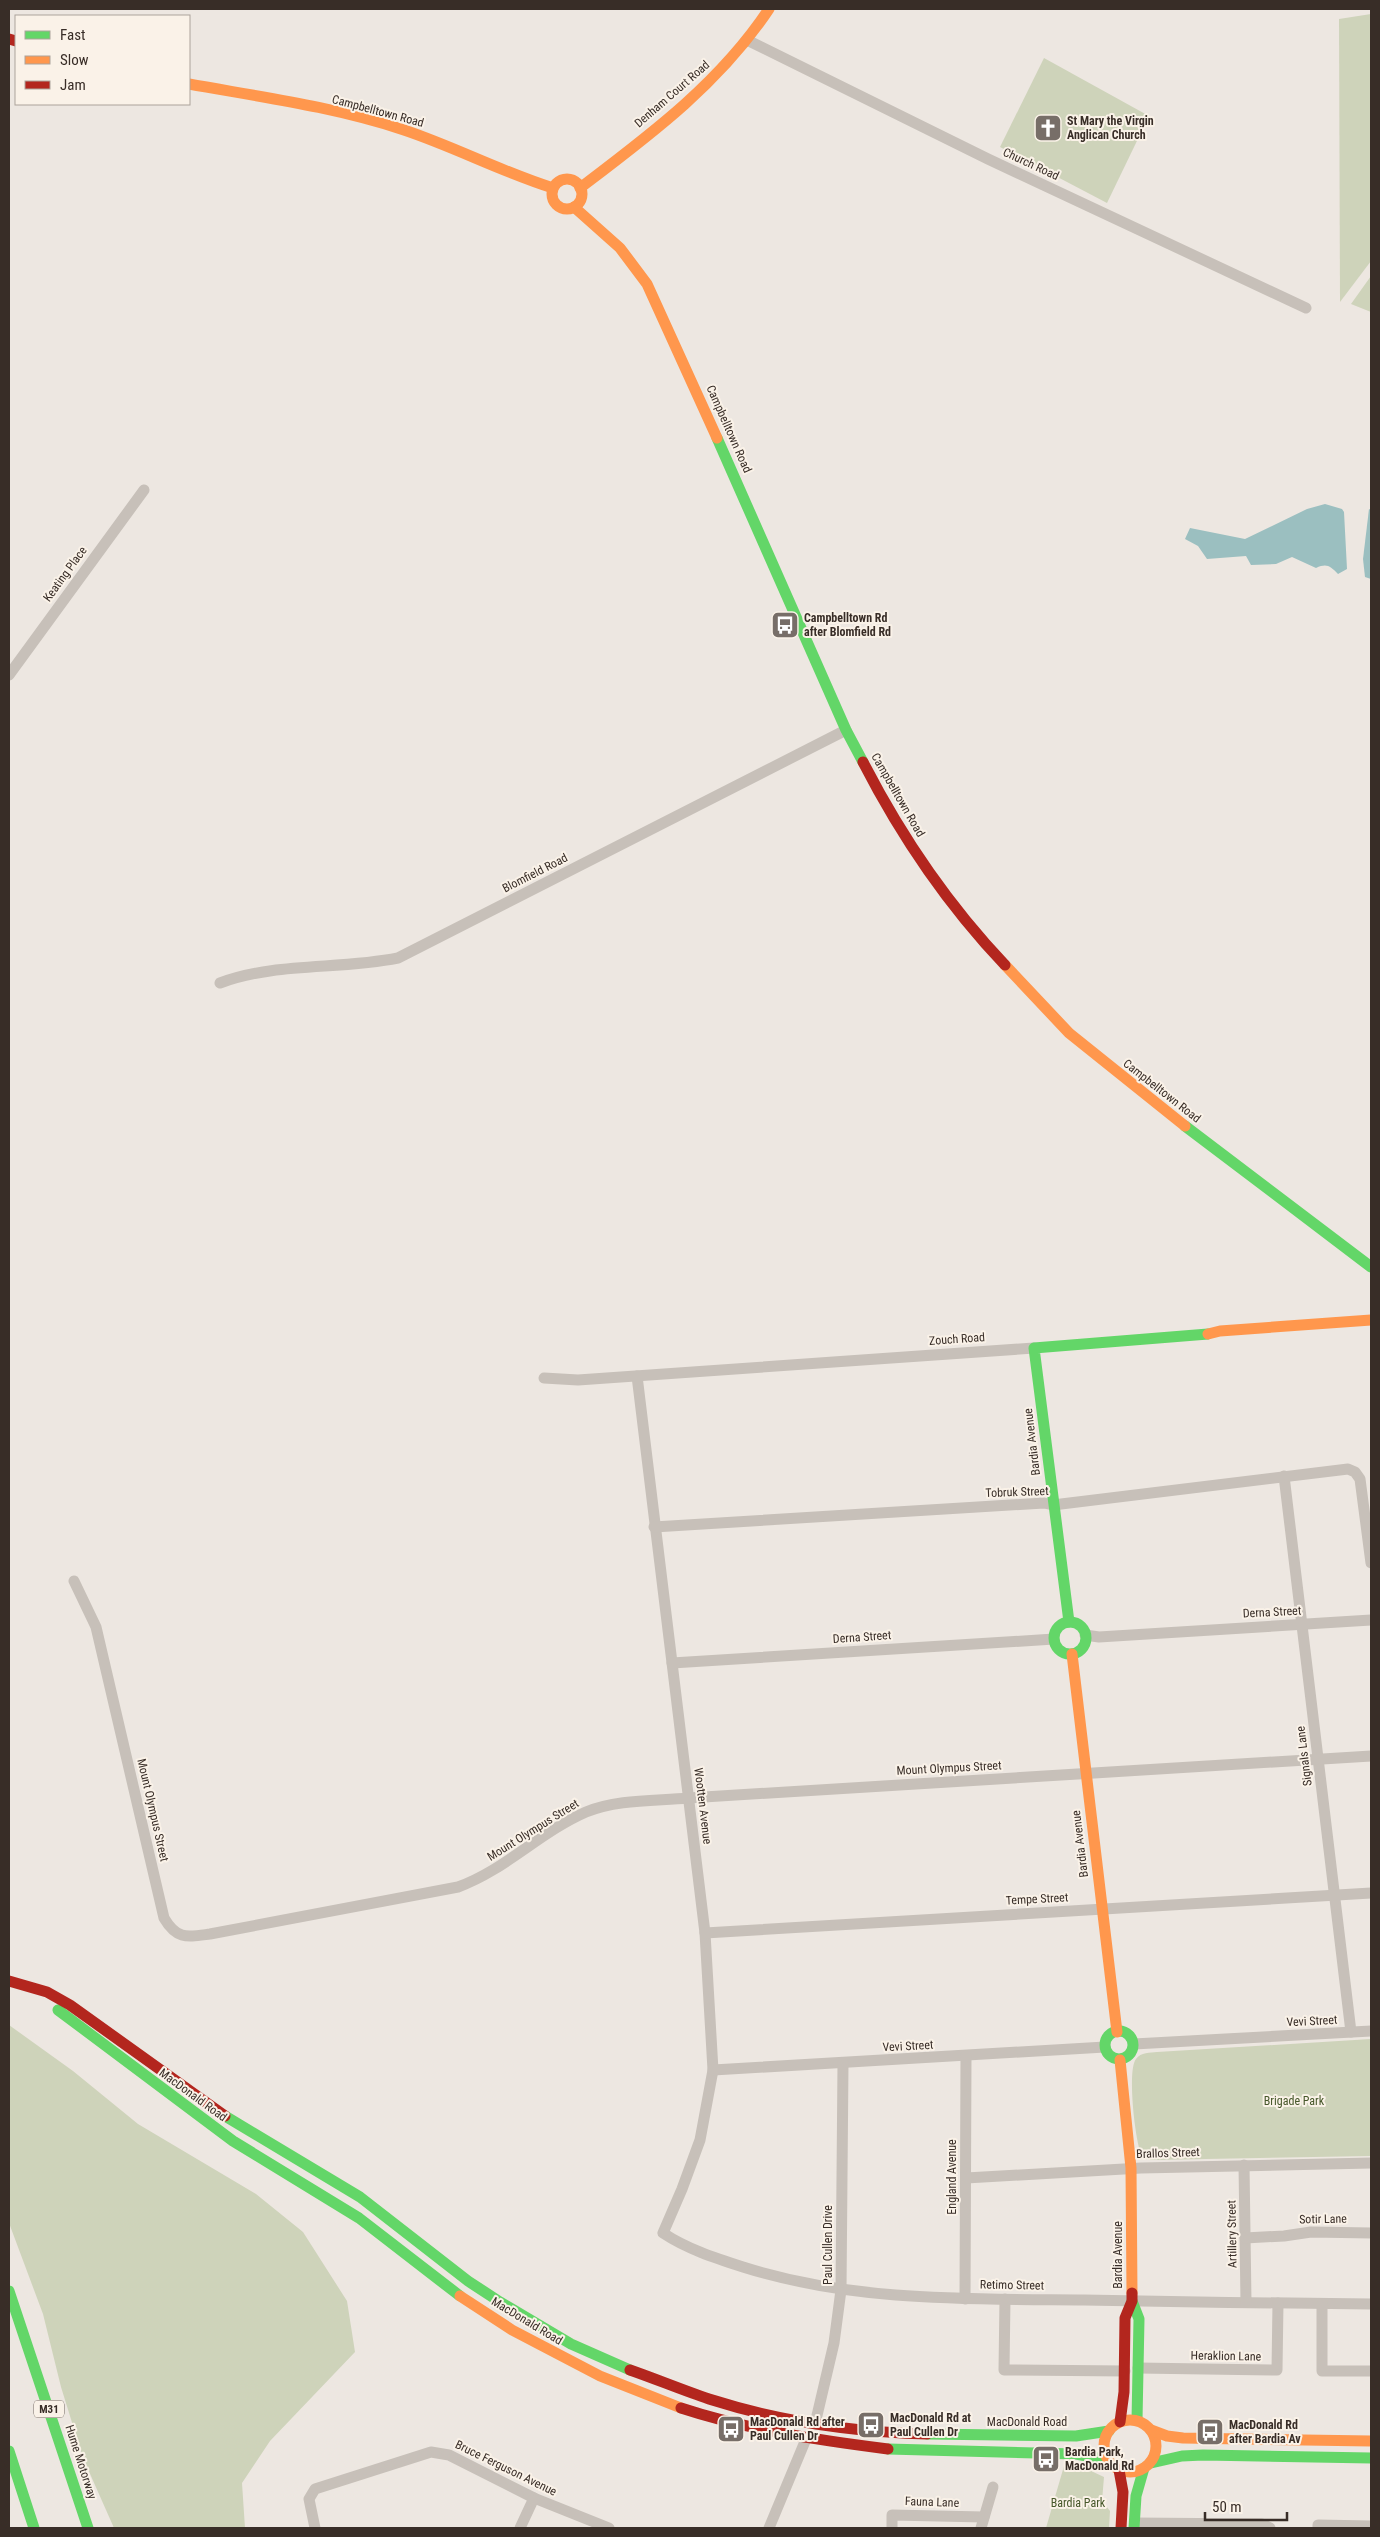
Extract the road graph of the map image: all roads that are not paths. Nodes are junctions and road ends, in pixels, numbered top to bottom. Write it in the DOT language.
graph roads {
  1 [pos="769,9"];
  2 [pos="747,40"];
  3 [pos="190,84"];
  4 [pos="553,188"];
  5 [pos="580,188"];
  6 [pos="574,208"];
  7 [pos="1306,308"];
  8 [pos="144,490"];
  9 [pos="9,674"];
  10 [pos="846,730"];
  11 [pos="220,983"];
  12 [pos="1371,1267"];
  13 [pos="1371,1320"];
  14 [pos="1034,1348"];
  15 [pos="637,1376"];
  16 [pos="544,1378"];
  17 [pos="1284,1476"];
  18 [pos="1053,1505"];
  19 [pos="654,1527"];
  20 [pos="1371,1562"];
  21 [pos="74,1581"];
  22 [pos="1371,1620"];
  23 [pos="1069,1622"];
  24 [pos="1302,1625"];
  25 [pos="1085,1635"];
  26 [pos="1054,1639"];
  27 [pos="1072,1654"];
  28 [pos="672,1663"];
  29 [pos="1371,1756"];
  30 [pos="1319,1760"];
  31 [pos="1086,1774"];
  32 [pos="688,1798"];
  33 [pos="1371,1893"];
  34 [pos="1335,1895"];
  35 [pos="1102,1910"];
  36 [pos="705,1933"];
  37 [pos="14,1983"];
  38 [pos="1371,2031"];
  39 [pos="1117,2032"];
  40 [pos="1351,2032"];
  41 [pos="1134,2044"];
  42 [pos="1105,2047"];
  43 [pos="966,2056"];
  44 [pos="1120,2060"];
  45 [pos="843,2064"];
  46 [pos="712,2070"];
  47 [pos="1371,2163"];
  48 [pos="1244,2165"];
  49 [pos="1131,2168"];
  50 [pos="966,2178"];
  51 [pos="663,2233"];
  52 [pos="1371,2233"];
  53 [pos="1245,2238"];
  54 [pos="841,2290"];
  55 [pos="9,2291"];
  56 [pos="964,2298"];
  57 [pos="1005,2299"];
  58 [pos="1132,2301"];
  59 [pos="1246,2302"];
  60 [pos="1278,2303"];
  61 [pos="1322,2304"];
  62 [pos="1371,2304"];
  63 [pos="1138,2368"];
  64 [pos="1124,2371"];
  65 [pos="1371,2371"];
  66 [pos="1137,2420"];
  67 [pos="1120,2422"];
  68 [pos="815,2424"];
  69 [pos="1151,2430"];
  70 [pos="1109,2431"];
  71 [pos="806,2439"];
  72 [pos="1371,2440"];
  73 [pos="9,2451"];
  74 [pos="1371,2458"];
  75 [pos="1108,2460"];
  76 [pos="1147,2465"];
  77 [pos="1119,2470"];
  78 [pos="992,2487"];
  79 [pos="534,2498"];
  80 [pos="983,2523"];
  81 [pos="1135,2526"];
  82 [pos="1371,2526"];
  83 [pos="34,2528"];
  84 [pos="88,2528"];
  85 [pos="315,2528"];
  86 [pos="520,2528"];
  87 [pos="609,2528"];
  88 [pos="769,2528"];
  89 [pos="892,2528"];
  90 [pos="1121,2528"];
  91 [pos="1270,2528"];
  92 [pos="1318,2528"];
  1 -- 2 [label="main road, Denham Court Road"];
  2 -- 5 [label="main road, Denham Court Road"];
  2 -- 7 [label="street, Church Road"];
  3 -- 4 [label="main road, Campbelltown Road"];
  4 -- 5 [label="main road"];
  4 -- 6 [label="main road"];
  5 -- 6 [label="main road"];
  6 -- 10 [label="main road, Campbelltown Road"];
  8 -- 9 [label="street, Keating Place"];
  10 -- 11 [label="street, Blomfield Road"];
  10 -- 12 [label="main road, Campbelltown Road"];
  13 -- 14 [label="main road, Zouch Road"];
  14 -- 15 [label="street, Zouch Road"];
  14 -- 18 [label="main road, Bardia Avenue"];
  15 -- 16 [label="street, Zouch Road"];
  15 -- 19 [label="street, Wootten Avenue"];
  17 -- 18 [label="street, Tobruk Street"];
  17 -- 20 [label="street, Tobruk Street"];
  17 -- 24 [label="street, Signals Lane"];
  18 -- 19 [label="street, Tobruk Street"];
  18 -- 23 [label="main road, Bardia Avenue"];
  19 -- 28 [label="street, Wootten Avenue"];
  21 -- 32 [label="street, Mount Olympus Street"];
  22 -- 24 [label="street, Derna Street"];
  23 -- 25 [label="main road"];
  23 -- 26 [label="main road"];
  24 -- 25 [label="street, Derna Street"];
  24 -- 30 [label="street, Signals Lane"];
  25 -- 27 [label="main road"];
  26 -- 27 [label="main road"];
  26 -- 28 [label="street, Derna Street"];
  27 -- 31 [label="main road, Bardia Avenue"];
  28 -- 32 [label="street, Wootten Avenue"];
  29 -- 30 [label="street, Mount Olympus Street"];
  30 -- 31 [label="street, Mount Olympus Street"];
  30 -- 34 [label="street, Signals Lane"];
  31 -- 32 [label="street, Mount Olympus Street"];
  31 -- 35 [label="main road, Bardia Avenue"];
  32 -- 36 [label="street, Wootten Avenue"];
  33 -- 34 [label="street, Tempe Street"];
  34 -- 35 [label="street, Tempe Street"];
  34 -- 40 [label="street, Signals Lane"];
  35 -- 36 [label="street, Tempe Street"];
  35 -- 39 [label="main road, Bardia Avenue"];
  36 -- 46 [label="street, Wootten Avenue"];
  37 -- 68 [label="main road, MacDonald Road"];
  37 -- 71 [label="main road, MacDonald Road"];
  38 -- 40 [label="street, Vevi Street"];
  39 -- 41 [label="main road"];
  39 -- 42 [label="main road"];
  40 -- 41 [label="street, Vevi Street"];
  41 -- 44 [label="main road"];
  42 -- 43 [label="street, Vevi Street"];
  42 -- 44 [label="main road"];
  43 -- 45 [label="street, Vevi Street"];
  43 -- 50 [label="street, England Avenue"];
  44 -- 49 [label="main road, Bardia Avenue"];
  45 -- 46 [label="street, Vevi Street"];
  45 -- 54 [label="street, Paul Cullen Drive"];
  46 -- 51 [label="street, Wootten Avenue"];
  47 -- 48 [label="street, Brallos Street"];
  48 -- 49 [label="street, Brallos Street"];
  48 -- 53 [label="street, Artillery Street"];
  49 -- 50 [label="street, Brallos Street"];
  49 -- 58 [label="main road, Bardia Avenue"];
  50 -- 56 [label="street, England Avenue"];
  51 -- 54 [label="street, Retimo Street"];
  52 -- 53 [label="street, Sotir Lane"];
  53 -- 59 [label="street, Artillery Street"];
  54 -- 56 [label="street, Retimo Street"];
  54 -- 68 [label="street, Paul Cullen Drive"];
  55 -- 84 [label="main road, Hume Motorway / M31"];
  56 -- 57 [label="street, Retimo Street"];
  57 -- 58 [label="street, Retimo Street"];
  57 -- 64 [label="street"];
  58 -- 59 [label="street, Retimo Street"];
  58 -- 63 [label="main road, Bardia Avenue"];
  58 -- 64 [label="main road, Bardia Avenue"];
  59 -- 60 [label="street, Retimo Street"];
  60 -- 61 [label="street, Retimo Street"];
  60 -- 63 [label="street, Heraklion Lane"];
  61 -- 62 [label="street, Retimo Street"];
  61 -- 65 [label="street"];
  63 -- 66 [label="main road, Bardia Avenue"];
  64 -- 67 [label="main road, Bardia Avenue"];
  66 -- 67 [label="main road"];
  66 -- 69 [label="main road"];
  67 -- 70 [label="main road"];
  68 -- 70 [label="main road, MacDonald Road"];
  69 -- 72 [label="main road"];
  69 -- 76 [label="main road"];
  70 -- 75 [label="main road"];
  71 -- 75 [label="main road, MacDonald Road"];
  71 -- 88 [label="street"];
  73 -- 83 [label="main road"];
  74 -- 76 [label="main road"];
  75 -- 77 [label="main road"];
  76 -- 77 [label="main road"];
  76 -- 81 [label="main road"];
  77 -- 90 [label="main road"];
  78 -- 80 [label="street, Fauna Lane"];
  79 -- 85 [label="street, Bruce Ferguson Avenue"];
  79 -- 86 [label="street"];
  79 -- 87 [label="street, Bruce Ferguson Avenue"];
  80 -- 89 [label="street, Fauna Lane"];
  81 -- 91 [label="street"];
  82 -- 92 [label="street"];
}
